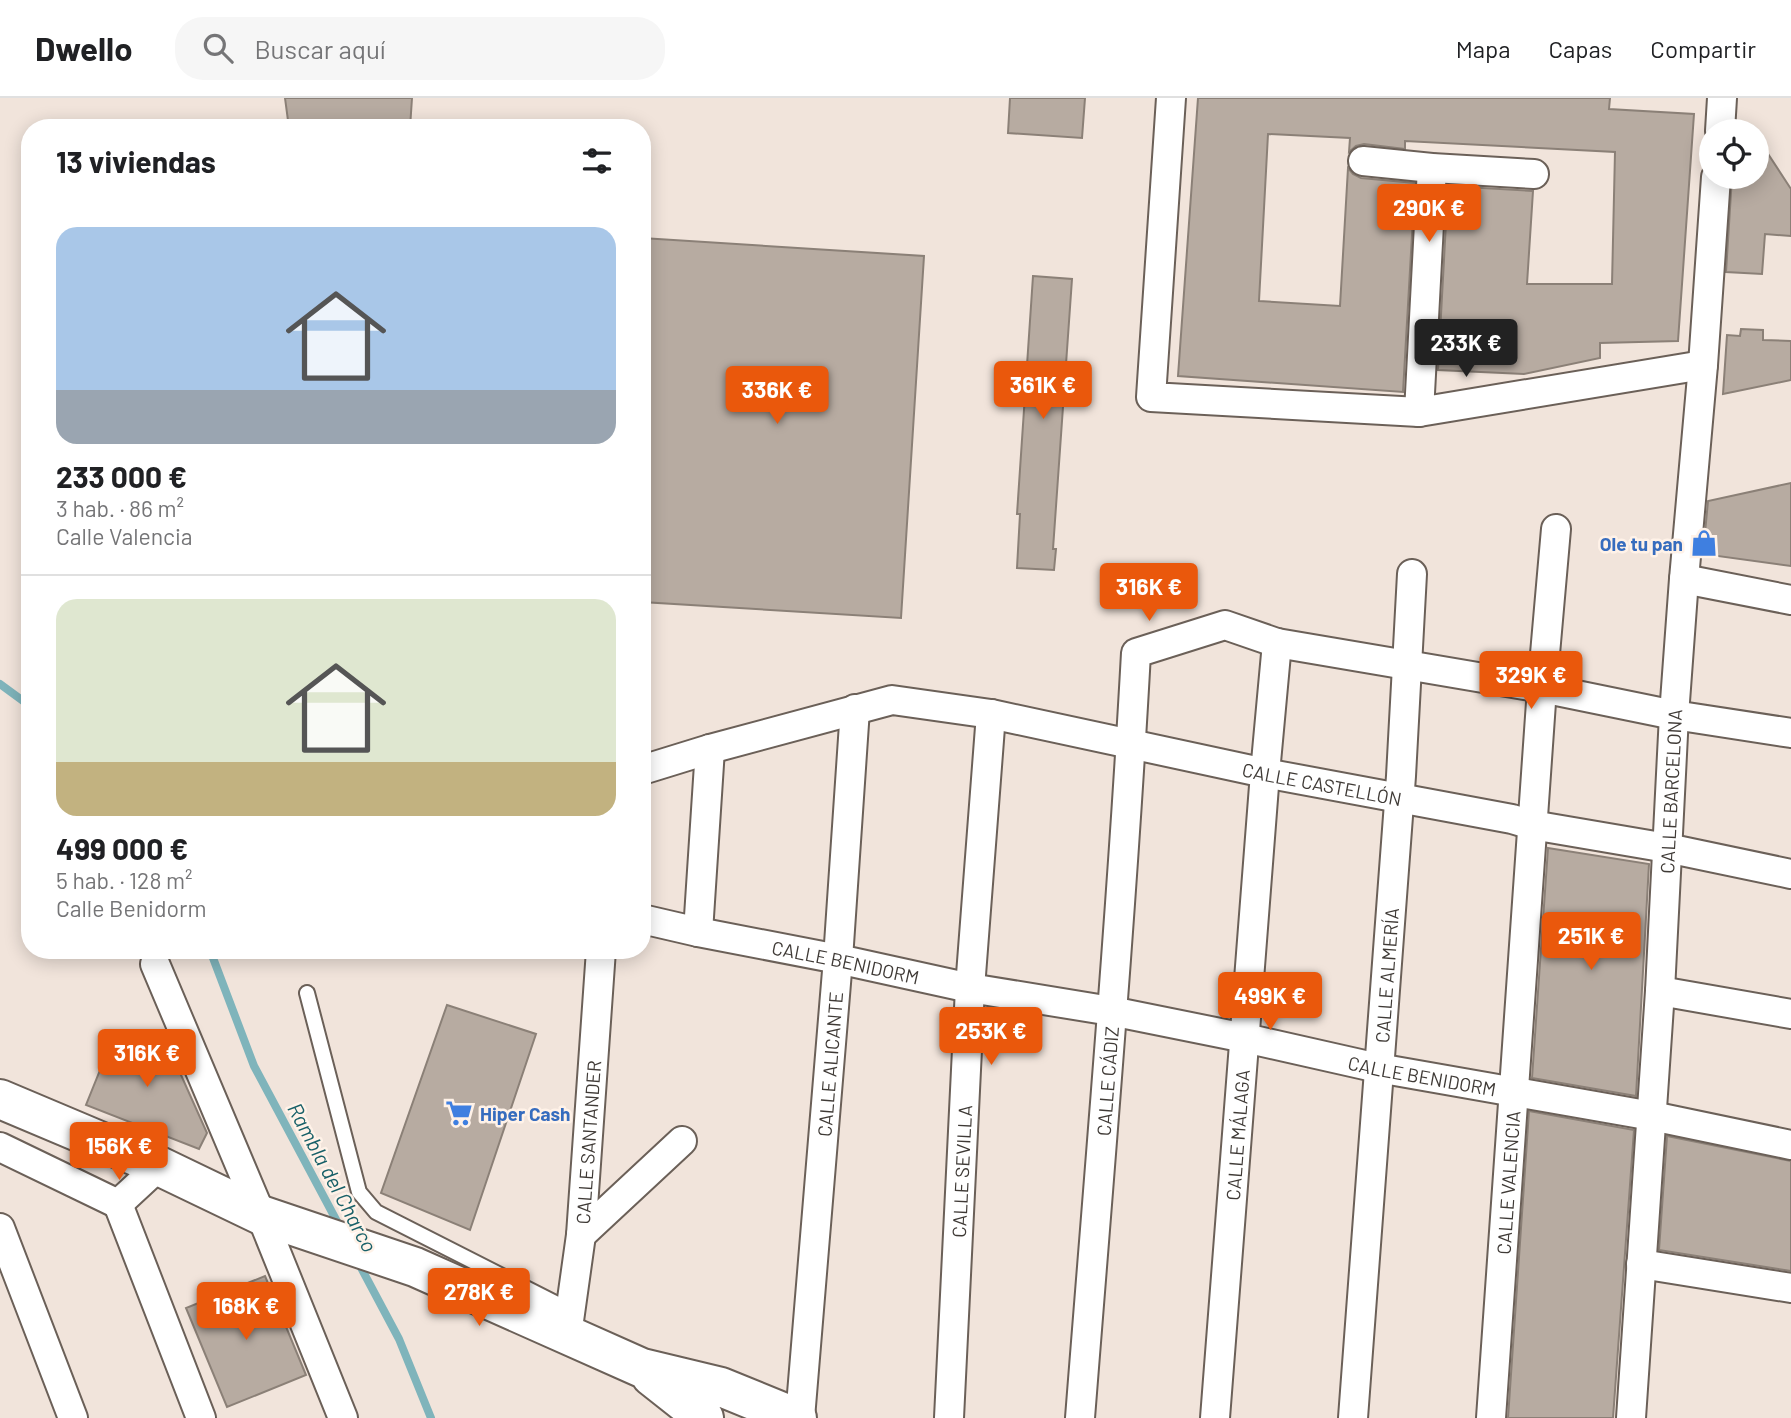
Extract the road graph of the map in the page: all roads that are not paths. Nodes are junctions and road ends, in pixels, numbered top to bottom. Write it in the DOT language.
graph roads {
  1 [pos="1171,98"];
  2 [pos="1722,98"];
  3 [pos="1721,119"];
  4 [pos="1363,161"];
  5 [pos="1432,168"];
  6 [pos="1535,174"];
  7 [pos="1715,189"];
  8 [pos="1703,365"];
  9 [pos="1419,412"];
  10 [pos="1556,529"];
  11 [pos="1412,575"];
  12 [pos="1684,579"];
  13 [pos="1791,600"];
  14 [pos="1277,643"];
  15 [pos="1408,664"];
  16 [pos="1542,688"];
  17 [pos="855,709"];
  18 [pos="992,714"];
  19 [pos="1674,715"];
  20 [pos="1791,733"];
  21 [pos="1131,745"];
  22 [pos="710,749"];
  23 [pos="651,767"];
  24 [pos="1265,773"];
  25 [pos="1399,798"];
  26 [pos="1532,825"];
  27 [pos="1667,848"];
  28 [pos="1791,874"];
  29 [pos="651,921"];
  30 [pos="698,932"];
  31 [pos="600,959"];
  32 [pos="838,959"];
  33 [pos="155,964"];
  34 [pos="970,988"];
  35 [pos="1660,991"];
  36 [pos="307,993"];
  37 [pos="1111,1012"];
  38 [pos="1791,1014"];
  39 [pos="1245,1038"];
  40 [pos="1378,1068"];
  41 [pos="1514,1091"];
  42 [pos="0,1099"];
  43 [pos="1652,1116"];
  44 [pos="682,1141"];
  45 [pos="1791,1145"];
  46 [pos="0,1147"];
  47 [pos="159,1166"];
  48 [pos="118,1203"];
  49 [pos="270,1218"];
  50 [pos="0,1228"];
  51 [pos="580,1235"];
  52 [pos="1641,1264"];
  53 [pos="1791,1288"];
  54 [pos="568,1322"];
  55 [pos="642,1368"];
  56 [pos="72,1418"];
  57 [pos="201,1418"];
  58 [pos="343,1418"];
  59 [pos="704,1418"];
  60 [pos="799,1418"];
  61 [pos="949,1418"];
  62 [pos="1080,1418"];
  63 [pos="1215,1418"];
  64 [pos="1353,1418"];
  65 [pos="1491,1418"];
  66 [pos="1631,1418"];
  1 -- 9 [label="street"];
  2 -- 3 [label="street"];
  4 -- 5 [label="street"];
  5 -- 6 [label="street"];
  5 -- 9 [label="street"];
  7 -- 8 [label="street, CALLE BARCELONA"];
  8 -- 9 [label="street"];
  8 -- 12 [label="street, CALLE BARCELONA"];
  10 -- 16 [label="street, CALLE VALENCIA"];
  11 -- 15 [label="street, CALLE ALMERÍA"];
  12 -- 13 [label="street"];
  12 -- 19 [label="street, CALLE BARCELONA"];
  14 -- 15 [label="street"];
  14 -- 21 [label="street, CALLE CÁDIZ"];
  14 -- 24 [label="street, CALLE MÁLAGA"];
  15 -- 16 [label="street"];
  15 -- 25 [label="street, CALLE ALMERÍA"];
  16 -- 19 [label="street"];
  16 -- 26 [label="street, CALLE VALENCIA"];
  17 -- 18 [label="street, CALLE CASTELLÓN"];
  17 -- 22 [label="street, CALLE CASTELLÓN"];
  17 -- 32 [label="street, CALLE ALICANTE"];
  18 -- 21 [label="street, CALLE CASTELLÓN"];
  18 -- 34 [label="street, CALLE SEVILLA"];
  19 -- 20 [label="street"];
  19 -- 27 [label="street, CALLE BARCELONA"];
  21 -- 24 [label="street, CALLE CASTELLÓN"];
  21 -- 37 [label="street, CALLE CÁDIZ"];
  22 -- 23 [label="street, CALLE CASTELLÓN"];
  22 -- 30 [label="street"];
  24 -- 25 [label="street, CALLE CASTELLÓN"];
  24 -- 39 [label="street, CALLE MÁLAGA"];
  25 -- 26 [label="street, CALLE CASTELLÓN"];
  25 -- 40 [label="street, CALLE ALMERÍA"];
  26 -- 27 [label="street, CALLE CASTELLÓN"];
  26 -- 41 [label="street, CALLE VALENCIA"];
  27 -- 28 [label="street, CALLE CASTELLÓN"];
  27 -- 35 [label="street, CALLE BARCELONA"];
  29 -- 30 [label="street, CALLE BENIDORM"];
  30 -- 32 [label="street, CALLE BENIDORM"];
  31 -- 51 [label="street, CALLE SANTANDER"];
  32 -- 34 [label="street, CALLE BENIDORM"];
  32 -- 60 [label="street, CALLE ALICANTE"];
  33 -- 49 [label="street"];
  34 -- 37 [label="street, CALLE BENIDORM"];
  34 -- 61 [label="street, CALLE SEVILLA"];
  35 -- 38 [label="street"];
  35 -- 43 [label="street, CALLE BARCELONA"];
  36 -- 54 [label="lane"];
  37 -- 39 [label="street, CALLE BENIDORM"];
  37 -- 62 [label="street, CALLE CÁDIZ"];
  39 -- 40 [label="street, CALLE BENIDORM"];
  39 -- 63 [label="street, CALLE MÁLAGA"];
  40 -- 41 [label="street, CALLE BENIDORM"];
  40 -- 64 [label="street, CALLE ALMERÍA"];
  41 -- 43 [label="street, CALLE BENIDORM"];
  41 -- 65 [label="street, CALLE VALENCIA"];
  42 -- 47 [label="main road"];
  43 -- 45 [label="street, CALLE BENIDORM"];
  43 -- 52 [label="street, CALLE BARCELONA"];
  44 -- 51 [label="street"];
  46 -- 48 [label="street"];
  47 -- 48 [label="street"];
  47 -- 49 [label="main road"];
  48 -- 57 [label="street"];
  49 -- 54 [label="main road"];
  49 -- 58 [label="street"];
  50 -- 56 [label="street"];
  51 -- 54 [label="street, CALLE SANTANDER"];
  52 -- 53 [label="street"];
  52 -- 66 [label="street, CALLE BARCELONA"];
  54 -- 55 [label="main road"];
  55 -- 59 [label="main road"];
  55 -- 60 [label="main road"];
}
